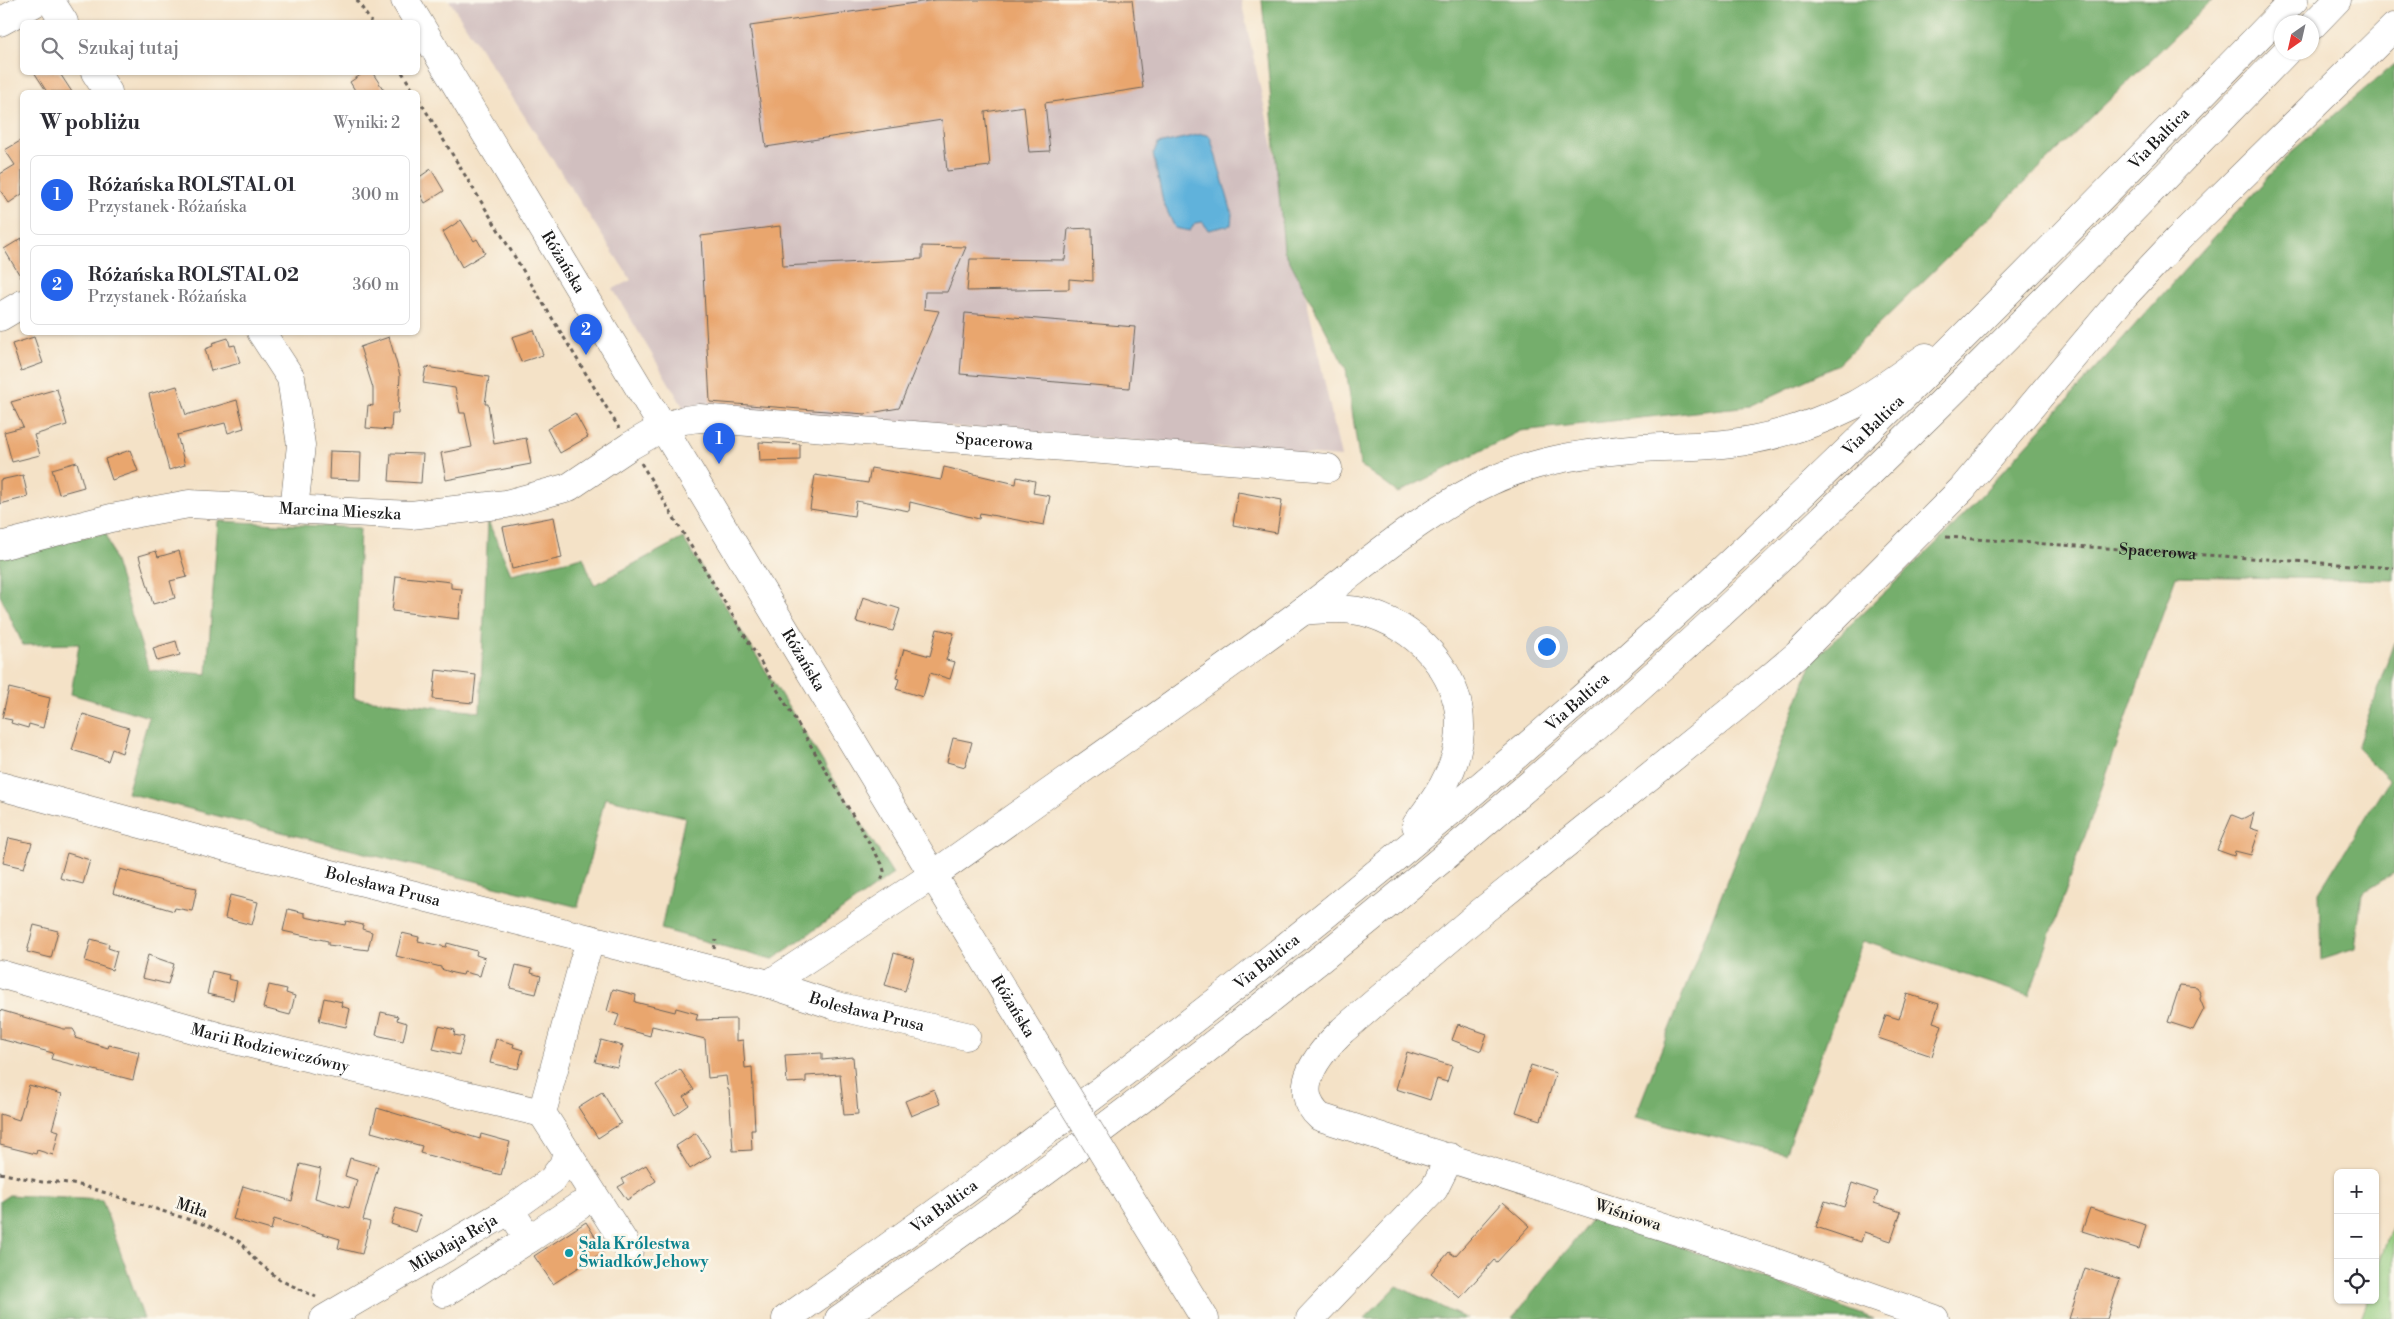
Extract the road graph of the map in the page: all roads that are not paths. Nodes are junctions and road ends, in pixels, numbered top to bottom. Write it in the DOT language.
graph roads {
  1 [pos="40,0"];
  2 [pos="50,0"];
  3 [pos="405,0"];
  4 [pos="2294,0"];
  5 [pos="2337,0"];
  6 [pos="2319,19"];
  7 [pos="63,20"];
  8 [pos="417,20"];
  9 [pos="0,22"];
  10 [pos="420,25"];
  11 [pos="2394,27"];
  12 [pos="2278,60"];
  13 [pos="97,75"];
  14 [pos="107,90"];
  15 [pos="20,305"];
  16 [pos="0,317"];
  17 [pos="1981,319"];
  18 [pos="263,335"];
  19 [pos="663,427"];
  20 [pos="1328,468"];
  21 [pos="294,510"];
  22 [pos="0,546"];
  23 [pos="1303,611"];
  24 [pos="0,786"];
  25 [pos="1387,864"];
  26 [pos="933,875"];
  27 [pos="591,939"];
  28 [pos="0,974"];
  29 [pos="769,984"];
  30 [pos="966,1036"];
  31 [pos="542,1113"];
  32 [pos="568,1153"];
  33 [pos="1450,1157"];
  34 [pos="579,1206"];
  35 [pos="510,1210"];
  36 [pos="529,1239"];
  37 [pos="629,1250"];
  38 [pos="444,1294"];
  39 [pos="323,1309"];
  40 [pos="786,1319"];
  41 [pos="839,1319"];
  42 [pos="1204,1319"];
  43 [pos="1310,1319"];
  44 [pos="1935,1319"];
  1 -- 9 [label="main road"];
  2 -- 7 [label="main road"];
  3 -- 8 [label="main road, Różańska"];
  4 -- 17 [label="main road, Via Baltica"];
  5 -- 6 [label="main road"];
  10 -- 19 [label="main road, Różańska"];
  11 -- 33 [label="main road, Wiśniowa"];
  12 -- 41 [label="main road, Via Baltica"];
  13 -- 14 [label="main road"];
  15 -- 16 [label="main road"];
  17 -- 23 [label="main road"];
  17 -- 25 [label="main road, Via Baltica"];
  18 -- 21 [label="main road"];
  19 -- 20 [label="main road, Spacerowa"];
  19 -- 21 [label="main road, Marcina Mieszka"];
  19 -- 26 [label="main road, Różańska"];
  21 -- 22 [label="main road, Marcina Mieszka"];
  23 -- 25 [label="main road"];
  23 -- 26 [label="main road"];
  24 -- 27 [label="main road, Bolesława Prusa"];
  25 -- 40 [label="main road, Via Baltica"];
  26 -- 29 [label="main road"];
  26 -- 42 [label="main road, Różańska, bridge"];
  27 -- 29 [label="main road, Bolesława Prusa"];
  27 -- 31 [label="main road"];
  28 -- 31 [label="main road, Marii Rodziewiczówny"];
  29 -- 30 [label="main road, Bolesława Prusa"];
  31 -- 32 [label="main road"];
  32 -- 35 [label="main road, Mikołaja Reja"];
  32 -- 37 [label="main road"];
  33 -- 43 [label="main road"];
  33 -- 44 [label="main road, Wiśniowa"];
  34 -- 36 [label="main road"];
  35 -- 36 [label="main road"];
  35 -- 39 [label="main road, Mikołaja Reja"];
  36 -- 38 [label="main road"];
}
